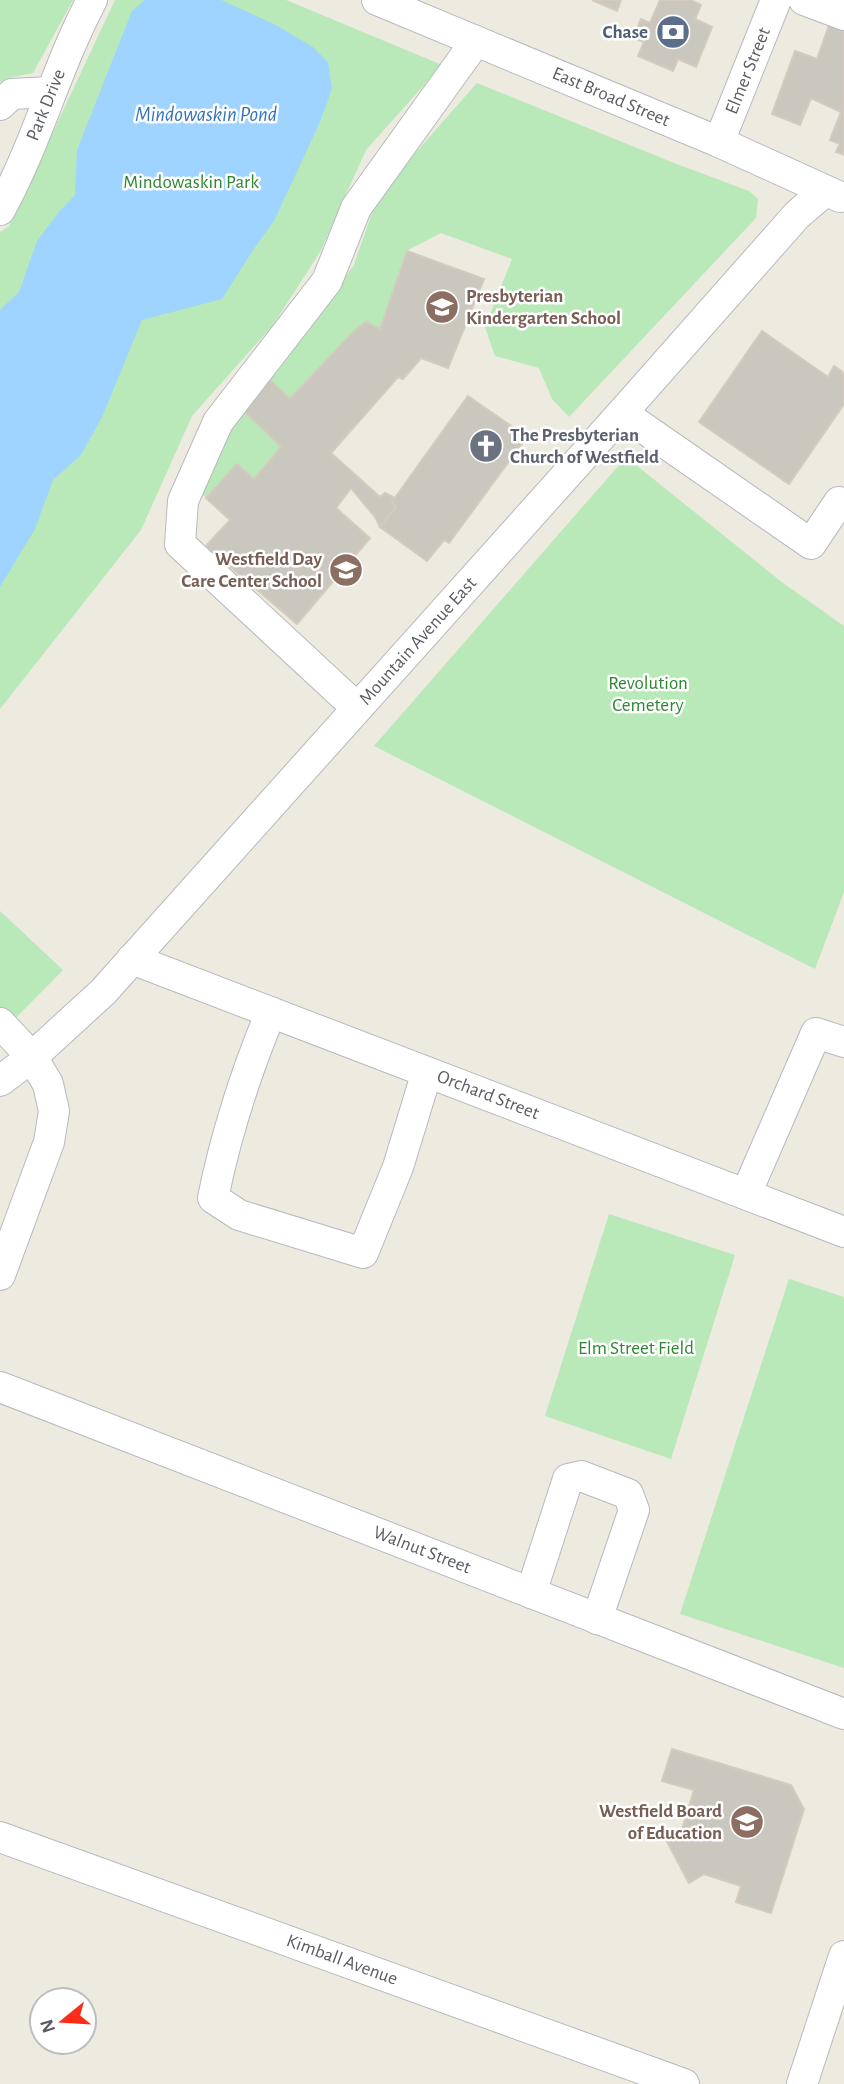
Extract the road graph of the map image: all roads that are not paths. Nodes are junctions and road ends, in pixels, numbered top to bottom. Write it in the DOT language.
graph roads {
  1 [pos="92,0"];
  2 [pos="377,0"];
  3 [pos="776,0"];
  4 [pos="804,0"];
  5 [pos="844,15"];
  6 [pos="476,41"];
  7 [pos="51,92"];
  8 [pos="0,105"];
  9 [pos="719,142"];
  10 [pos="835,195"];
  11 [pos="0,210"];
  12 [pos="622,413"];
  13 [pos="839,502"];
  14 [pos="357,708"];
  15 [pos="132,959"];
  16 [pos="271,1012"];
  17 [pos="0,1023"];
  18 [pos="844,1042"];
  19 [pos="32,1057"];
  20 [pos="427,1072"];
  21 [pos="0,1081"];
  22 [pos="746,1195"];
  23 [pos="844,1232"];
  24 [pos="0,1275"];
  25 [pos="0,1387"];
  26 [pos="531,1593"];
  27 [pos="597,1619"];
  28 [pos="844,1714"];
  29 [pos="0,1837"];
  30 [pos="844,1956"];
  31 [pos="684,2084"];
  32 [pos="802,2084"];
  1 -- 7 [label="street, Park Drive"];
  2 -- 6 [label="street, East Broad Street"];
  3 -- 9 [label="street, Elmer Street"];
  4 -- 5 [label="street"];
  6 -- 9 [label="street, East Broad Street"];
  6 -- 14 [label="street"];
  7 -- 8 [label="street"];
  7 -- 11 [label="street, Park Drive"];
  9 -- 10 [label="street, East Broad Street"];
  10 -- 12 [label="street, Mountain Avenue East"];
  12 -- 13 [label="street"];
  12 -- 14 [label="street, Mountain Avenue East"];
  14 -- 15 [label="street, Mountain Avenue East"];
  15 -- 16 [label="street, Orchard Street"];
  15 -- 19 [label="street, Mountain Avenue East"];
  16 -- 20 [label="street, Orchard Street"];
  16 -- 20 [label="street"];
  17 -- 19 [label="street"];
  18 -- 22 [label="street"];
  19 -- 21 [label="street, Mountain Avenue East"];
  19 -- 24 [label="street"];
  20 -- 22 [label="street, Orchard Street"];
  22 -- 23 [label="street, Orchard Street"];
  25 -- 26 [label="street, Walnut Street"];
  26 -- 27 [label="street, Walnut Street"];
  26 -- 27 [label="street"];
  27 -- 28 [label="street, Walnut Street"];
  29 -- 31 [label="street, Kimball Avenue"];
  30 -- 32 [label="street"];
}
